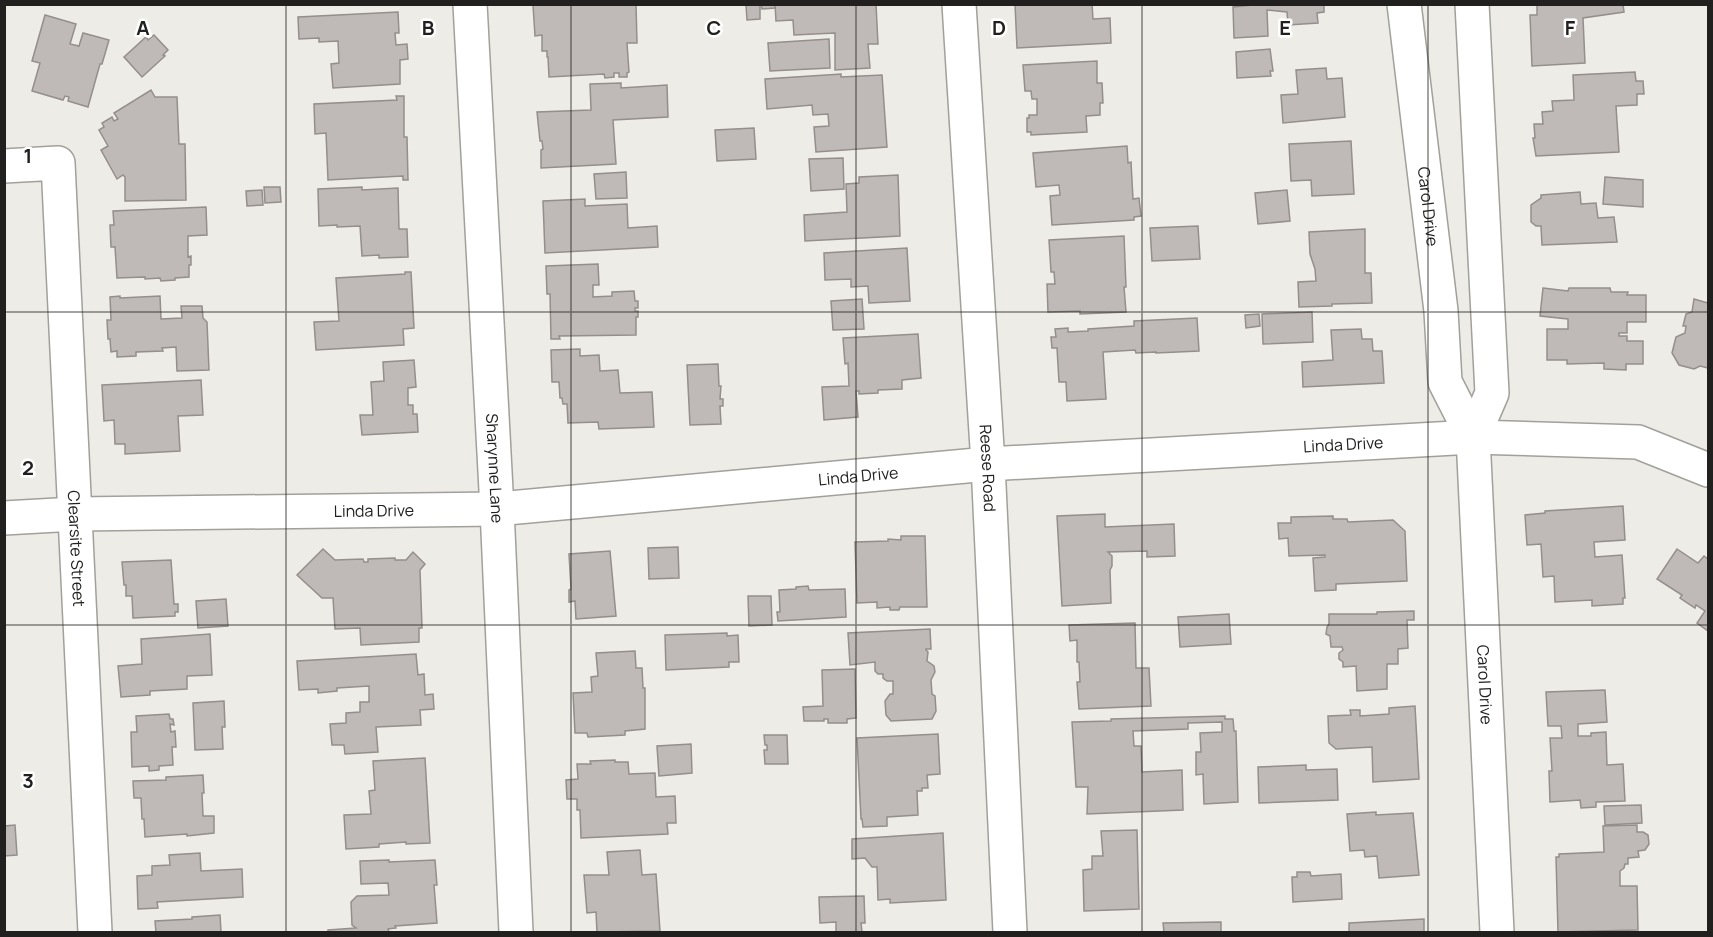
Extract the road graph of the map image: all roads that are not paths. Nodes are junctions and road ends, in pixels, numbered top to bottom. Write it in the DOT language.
graph roads {
  1 [pos="470,4"];
  2 [pos="959,4"];
  3 [pos="1404,4"];
  4 [pos="1472,4"];
  5 [pos="4,166"];
  6 [pos="1473,437"];
  7 [pos="988,464"];
  8 [pos="1708,470"];
  9 [pos="497,509"];
  10 [pos="75,514"];
  11 [pos="4,518"];
  12 [pos="95,933"];
  13 [pos="516,933"];
  14 [pos="1010,933"];
  15 [pos="1497,933"];
  1 -- 9 [label="street, Sharynne Lane"];
  2 -- 7 [label="street, Reese Road"];
  3 -- 6 [label="street, Carol Drive"];
  4 -- 6 [label="street, Carol Drive"];
  5 -- 10 [label="street, Clearsite Street"];
  6 -- 7 [label="street, Linda Drive"];
  6 -- 8 [label="street, Linda Drive"];
  6 -- 15 [label="street, Carol Drive"];
  7 -- 9 [label="street, Linda Drive"];
  7 -- 14 [label="street, Reese Road"];
  9 -- 10 [label="street, Linda Drive"];
  9 -- 13 [label="street, Sharynne Lane"];
  10 -- 11 [label="street, Linda Drive"];
  10 -- 12 [label="street, Clearsite Street"];
}
